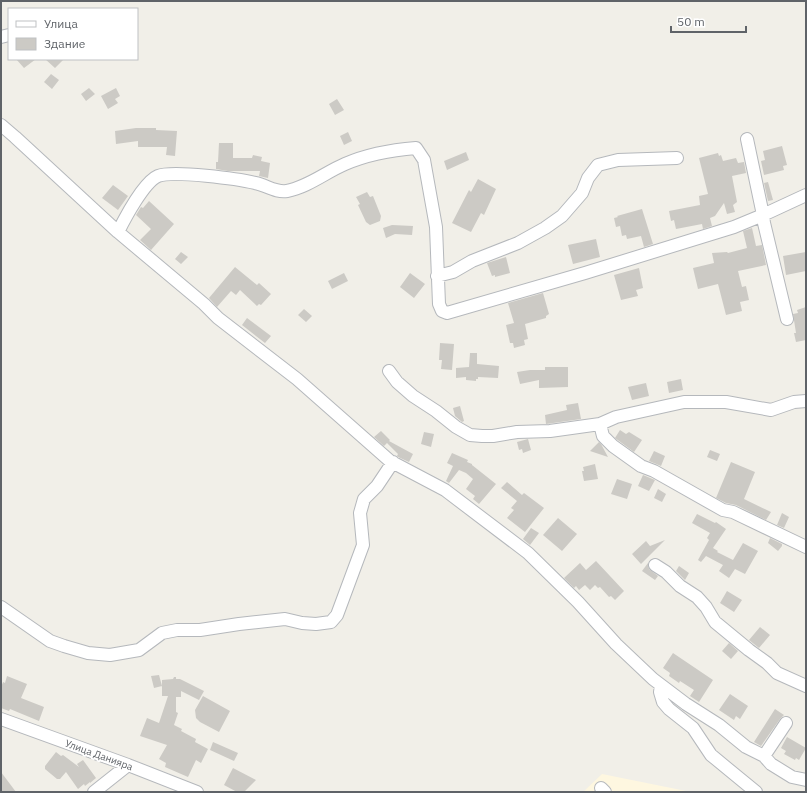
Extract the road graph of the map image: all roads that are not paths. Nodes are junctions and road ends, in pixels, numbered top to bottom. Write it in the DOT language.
graph roads {
  1 [pos="1,125"];
  2 [pos="747,139"];
  3 [pos="677,158"];
  4 [pos="806,195"];
  5 [pos="764,215"];
  6 [pos="118,232"];
  7 [pos="437,276"];
  8 [pos="787,319"];
  9 [pos="389,371"];
  10 [pos="806,401"];
  11 [pos="600,424"];
  12 [pos="393,462"];
  13 [pos="806,547"];
  14 [pos="655,565"];
  15 [pos="1,607"];
  16 [pos="661,685"];
  17 [pos="806,686"];
  18 [pos="1,719"];
  19 [pos="786,723"];
  20 [pos="764,756"];
  21 [pos="128,765"];
  22 [pos="806,780"];
  23 [pos="94,792"];
  24 [pos="197,792"];
  25 [pos="756,792"];
  1 -- 6 [label="street"];
  2 -- 5 [label="street"];
  3 -- 7 [label="street"];
  4 -- 5 [label="street"];
  5 -- 7 [label="street"];
  5 -- 8 [label="street"];
  6 -- 7 [label="street"];
  6 -- 12 [label="street"];
  9 -- 11 [label="street"];
  10 -- 11 [label="street"];
  11 -- 13 [label="street"];
  12 -- 15 [label="street"];
  12 -- 16 [label="street"];
  14 -- 17 [label="street"];
  16 -- 20 [label="street"];
  16 -- 25 [label="street"];
  18 -- 21 [label="street, Улица Данияра"];
  19 -- 20 [label="street"];
  20 -- 22 [label="street"];
  21 -- 23 [label="street"];
  21 -- 24 [label="street, Улица Данияра"];
}
